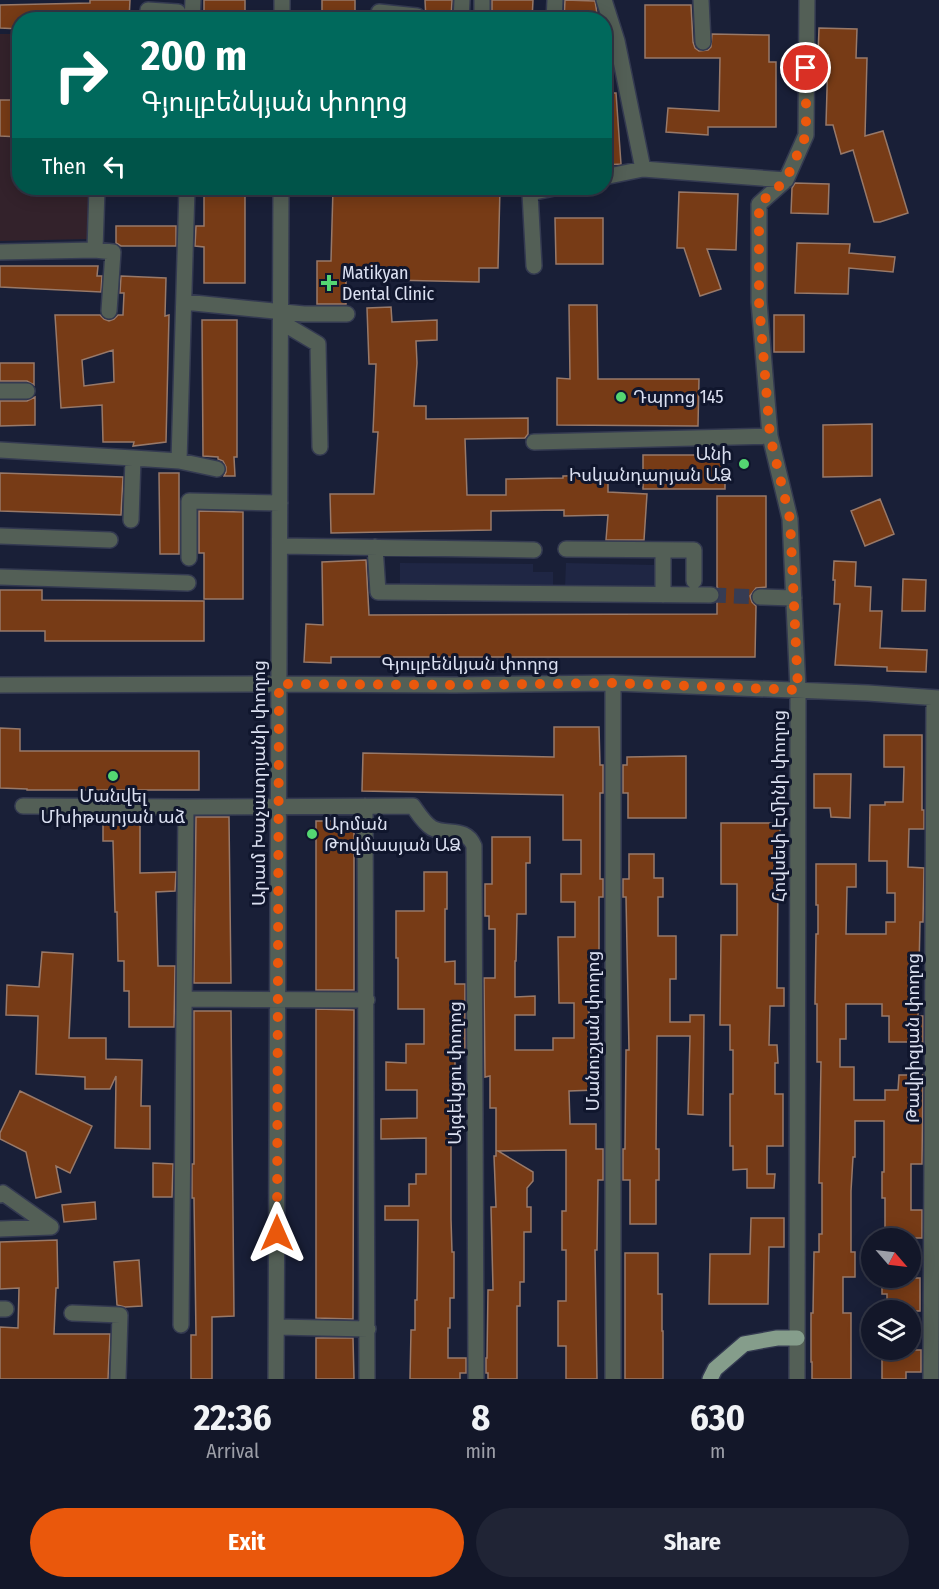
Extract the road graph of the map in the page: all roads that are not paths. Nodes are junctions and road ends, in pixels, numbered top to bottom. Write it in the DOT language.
graph roads {
  1 [pos="701,0"];
  2 [pos="807,0"];
  3 [pos="147,10"];
  4 [pos="178,12"];
  5 [pos="612,26"];
  6 [pos="703,42"];
  7 [pos="643,169"];
  8 [pos="612,175"];
  9 [pos="786,180"];
  10 [pos="97,195"];
  11 [pos="187,195"];
  12 [pos="281,195"];
  13 [pos="530,195"];
  14 [pos="95,250"];
  15 [pos="0,252"];
  16 [pos="534,266"];
  17 [pos="184,302"];
  18 [pos="110,311"];
  19 [pos="347,314"];
  20 [pos="281,316"];
  21 [pos="0,391"];
  22 [pos="27,391"];
  23 [pos="770,436"];
  24 [pos="534,442"];
  25 [pos="320,447"];
  26 [pos="0,450"];
  27 [pos="133,458"];
  28 [pos="179,460"];
  29 [pos="218,469"];
  30 [pos="280,503"];
  31 [pos="131,520"];
  32 [pos="0,536"];
  33 [pos="110,540"];
  34 [pos="280,546"];
  35 [pos="375,546"];
  36 [pos="566,549"];
  37 [pos="534,550"];
  38 [pos="663,550"];
  39 [pos="189,558"];
  40 [pos="0,577"];
  41 [pos="694,581"];
  42 [pos="188,583"];
  43 [pos="663,595"];
  44 [pos="711,595"];
  45 [pos="760,597"];
  46 [pos="794,598"];
  47 [pos="613,683"];
  48 [pos="279,684"];
  49 [pos="0,685"];
  50 [pos="798,690"];
  51 [pos="937,698"];
  52 [pos="23,806"];
  53 [pos="279,806"];
  54 [pos="365,806"];
  55 [pos="186,807"];
  56 [pos="185,999"];
  57 [pos="278,1000"];
  58 [pos="367,1000"];
  59 [pos="0,1195"];
  60 [pos="0,1228"];
  61 [pos="72,1313"];
  62 [pos="181,1325"];
  63 [pos="277,1327"];
  64 [pos="368,1329"];
  65 [pos="797,1338"];
  66 [pos="118,1379"];
  67 [pos="276,1379"];
  68 [pos="367,1379"];
  69 [pos="476,1379"];
  70 [pos="613,1379"];
  71 [pos="710,1379"];
  72 [pos="797,1379"];
  73 [pos="931,1379"];
  1 -- 6 [label="street"];
  2 -- 9 [label="street, Հովսեփ Էմինի փողոց"];
  3 -- 4 [label="street"];
  5 -- 7 [label="street"];
  7 -- 8 [label="street"];
  7 -- 9 [label="street"];
  9 -- 23 [label="street, Հովսեփ Էմինի փողոց"];
  10 -- 14 [label="street"];
  11 -- 17 [label="street"];
  12 -- 20 [label="street, Արամ Խաչատրյանի փողոց"];
  13 -- 16 [label="street"];
  14 -- 15 [label="street"];
  14 -- 18 [label="street"];
  17 -- 20 [label="street"];
  17 -- 28 [label="street"];
  19 -- 20 [label="street"];
  20 -- 25 [label="street"];
  20 -- 30 [label="street, Արամ Խաչատրյանի փողոց"];
  21 -- 22 [label="street"];
  23 -- 24 [label="street"];
  23 -- 46 [label="street, Հովսեփ Էմինի փողոց"];
  26 -- 27 [label="street"];
  27 -- 28 [label="street"];
  27 -- 31 [label="street"];
  28 -- 29 [label="street"];
  30 -- 34 [label="street, Արամ Խաչատրյանի փողոց"];
  30 -- 39 [label="street"];
  32 -- 33 [label="street"];
  34 -- 35 [label="street"];
  34 -- 48 [label="street, Արամ Խաչատրյանի փողոց"];
  35 -- 37 [label="street"];
  35 -- 43 [label="street"];
  36 -- 38 [label="street"];
  38 -- 41 [label="street"];
  38 -- 43 [label="street"];
  40 -- 42 [label="street"];
  43 -- 44 [label="street"];
  45 -- 46 [label="street"];
  46 -- 50 [label="street, Հովսեփ Էմինի փողոց"];
  47 -- 48 [label="street, Գյուլբենկյան փողոց"];
  47 -- 50 [label="street, Գյուլբենկյան փողոց"];
  47 -- 70 [label="street, Մանուշյան փողոց"];
  48 -- 49 [label="street, Գյուլբենկյան փողոց"];
  48 -- 53 [label="street, Արամ Խաչատրյանի փողոց"];
  50 -- 51 [label="street, Գյուլբենկյան փողոց"];
  50 -- 65 [label="street, Հովսեփ Էմինի փողոց"];
  51 -- 73 [label="street, Թավրիզյան փողոց"];
  52 -- 55 [label="street"];
  53 -- 54 [label="street"];
  53 -- 55 [label="street"];
  53 -- 57 [label="street, Արամ Խաչատրյանի փողոց"];
  54 -- 58 [label="street"];
  54 -- 69 [label="street, Այգեկցու փողոց"];
  55 -- 56 [label="street"];
  56 -- 57 [label="street"];
  56 -- 62 [label="street"];
  57 -- 58 [label="street"];
  57 -- 63 [label="street, Արամ Խաչատրյանի փողոց"];
  58 -- 64 [label="street"];
  59 -- 60 [label="street"];
  61 -- 66 [label="street"];
  63 -- 64 [label="street"];
  63 -- 67 [label="street, Արամ Խաչատրյանի փողոց"];
  64 -- 68 [label="street"];
  65 -- 71 [label="main road"];
  65 -- 72 [label="street, Հովսեփ Էմինի փողոց"];
}
